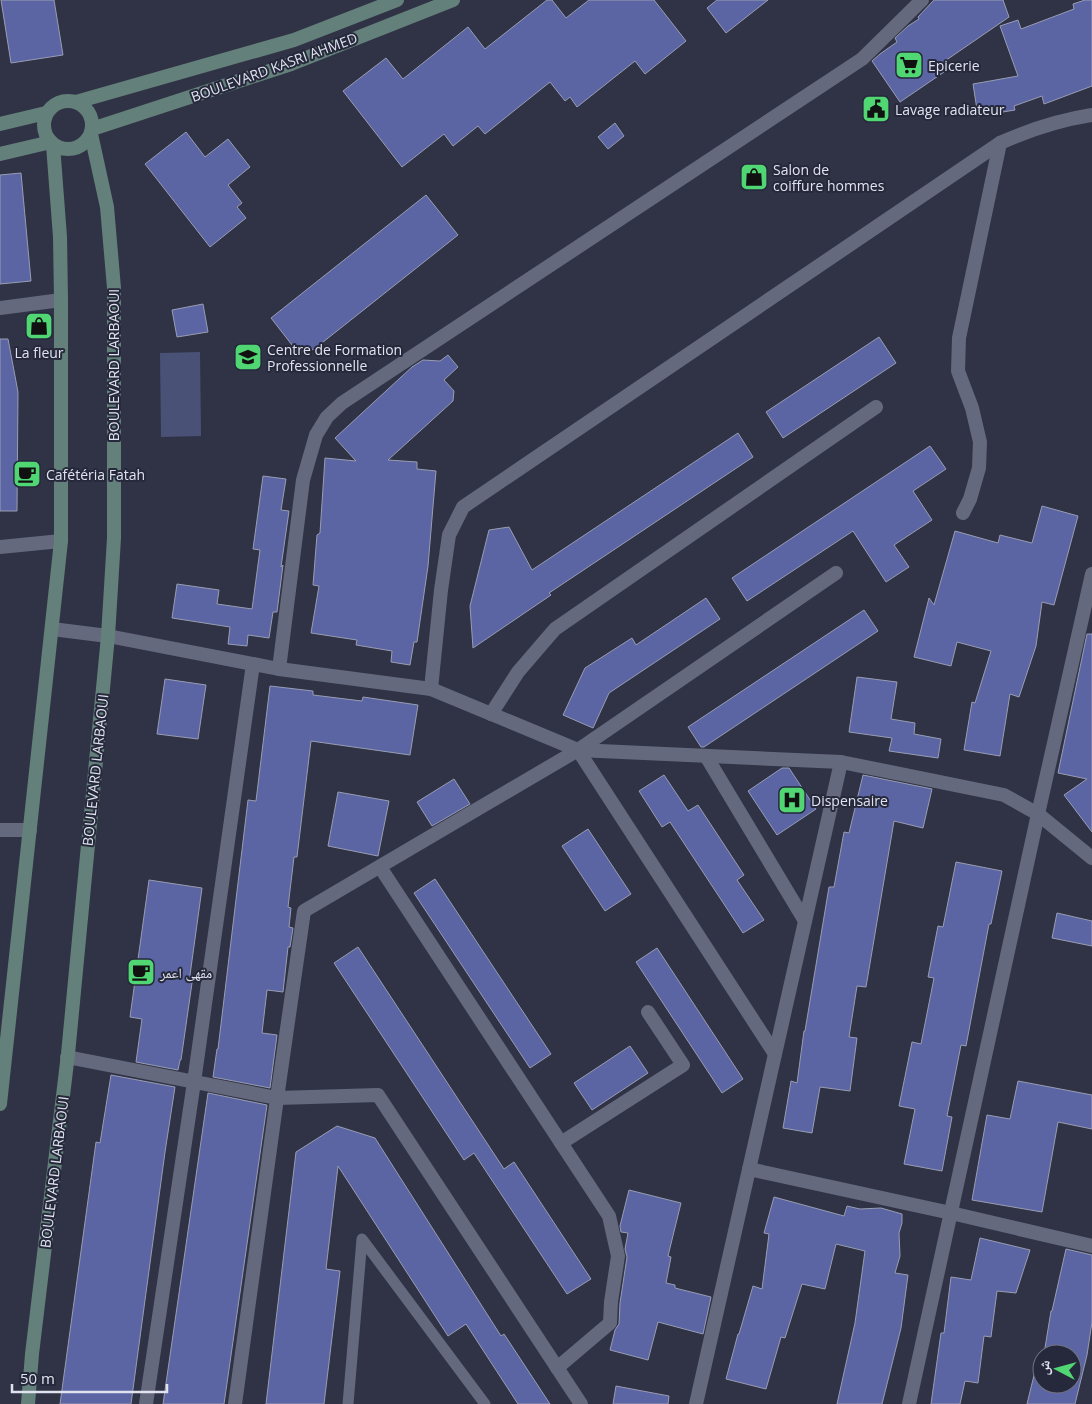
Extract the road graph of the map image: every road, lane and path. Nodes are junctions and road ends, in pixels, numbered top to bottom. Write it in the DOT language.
graph roads {
  1 [pos="396,0"];
  2 [pos="453,0"];
  3 [pos="922,0"];
  4 [pos="430,4"];
  5 [pos="76,102"];
  6 [pos="46,113"];
  7 [pos="1092,115"];
  8 [pos="0,124"];
  9 [pos="91,132"];
  10 [pos="52,143"];
  11 [pos="1000,143"];
  12 [pos="0,154"];
  13 [pos="61,300"];
  14 [pos="0,308"];
  15 [pos="876,407"];
  16 [pos="963,513"];
  17 [pos="61,541"];
  18 [pos="0,547"];
  19 [pos="836,573"];
  20 [pos="1092,574"];
  21 [pos="52,629"];
  22 [pos="108,636"];
  23 [pos="253,664"];
  24 [pos="279,669"];
  25 [pos="431,689"];
  26 [pos="491,714"];
  27 [pos="578,750"];
  28 [pos="706,756"];
  29 [pos="841,762"];
  30 [pos="1038,814"];
  31 [pos="0,830"];
  32 [pos="30,830"];
  33 [pos="1092,858"];
  34 [pos="380,867"];
  35 [pos="805,920"];
  36 [pos="648,1012"];
  37 [pos="775,1054"];
  38 [pos="67,1057"];
  39 [pos="1,1081"];
  40 [pos="194,1082"];
  41 [pos="278,1098"];
  42 [pos="0,1104"];
  43 [pos="561,1143"];
  44 [pos="749,1169"];
  45 [pos="951,1213"];
  46 [pos="1092,1246"];
  47 [pos="557,1368"];
  48 [pos="28,1404"];
  49 [pos="146,1404"];
  50 [pos="235,1404"];
  51 [pos="348,1404"];
  52 [pos="485,1404"];
  53 [pos="581,1404"];
  54 [pos="696,1404"];
  55 [pos="909,1404"];
  1 -- 5 [label="main road, BOULEVARD KASRI AHMED"];
  2 -- 4 [label="main road, BOULEVARD KASRI AHMED"];
  3 -- 24 [label="street"];
  4 -- 9 [label="main road, BOULEVARD KASRI AHMED"];
  5 -- 6 [label="main road"];
  5 -- 9 [label="main road"];
  6 -- 8 [label="main road"];
  6 -- 10 [label="main road"];
  7 -- 11 [label="street"];
  9 -- 10 [label="main road"];
  9 -- 22 [label="main road, BOULEVARD LARBAOUI"];
  10 -- 12 [label="main road"];
  10 -- 13 [label="main road"];
  11 -- 16 [label="street"];
  11 -- 25 [label="street"];
  13 -- 14 [label="street"];
  13 -- 17 [label="main road"];
  15 -- 26 [label="street"];
  17 -- 18 [label="street"];
  17 -- 21 [label="main road"];
  19 -- 27 [label="street"];
  20 -- 30 [label="street"];
  21 -- 22 [label="street"];
  21 -- 32 [label="main road"];
  22 -- 23 [label="street"];
  22 -- 38 [label="main road, BOULEVARD LARBAOUI"];
  23 -- 24 [label="street"];
  23 -- 40 [label="street"];
  24 -- 25 [label="street"];
  25 -- 26 [label="street"];
  26 -- 27 [label="street"];
  27 -- 28 [label="street"];
  27 -- 34 [label="street"];
  27 -- 37 [label="street"];
  28 -- 29 [label="street"];
  28 -- 35 [label="street"];
  29 -- 30 [label="street"];
  29 -- 35 [label="street"];
  30 -- 33 [label="street"];
  30 -- 45 [label="street"];
  31 -- 32 [label="street"];
  32 -- 39 [label="main road"];
  34 -- 41 [label="street"];
  34 -- 43 [label="street"];
  35 -- 37 [label="street"];
  36 -- 43 [label="street"];
  37 -- 44 [label="street"];
  38 -- 40 [label="street"];
  38 -- 48 [label="main road, BOULEVARD LARBAOUI"];
  39 -- 42 [label="main road"];
  40 -- 41 [label="street"];
  40 -- 49 [label="street"];
  41 -- 47 [label="street"];
  41 -- 50 [label="street"];
  43 -- 47 [label="street"];
  44 -- 45 [label="street"];
  44 -- 54 [label="street"];
  45 -- 46 [label="street"];
  45 -- 55 [label="street"];
  47 -- 53 [label="street"];
  51 -- 52 [label="lane"];
}
